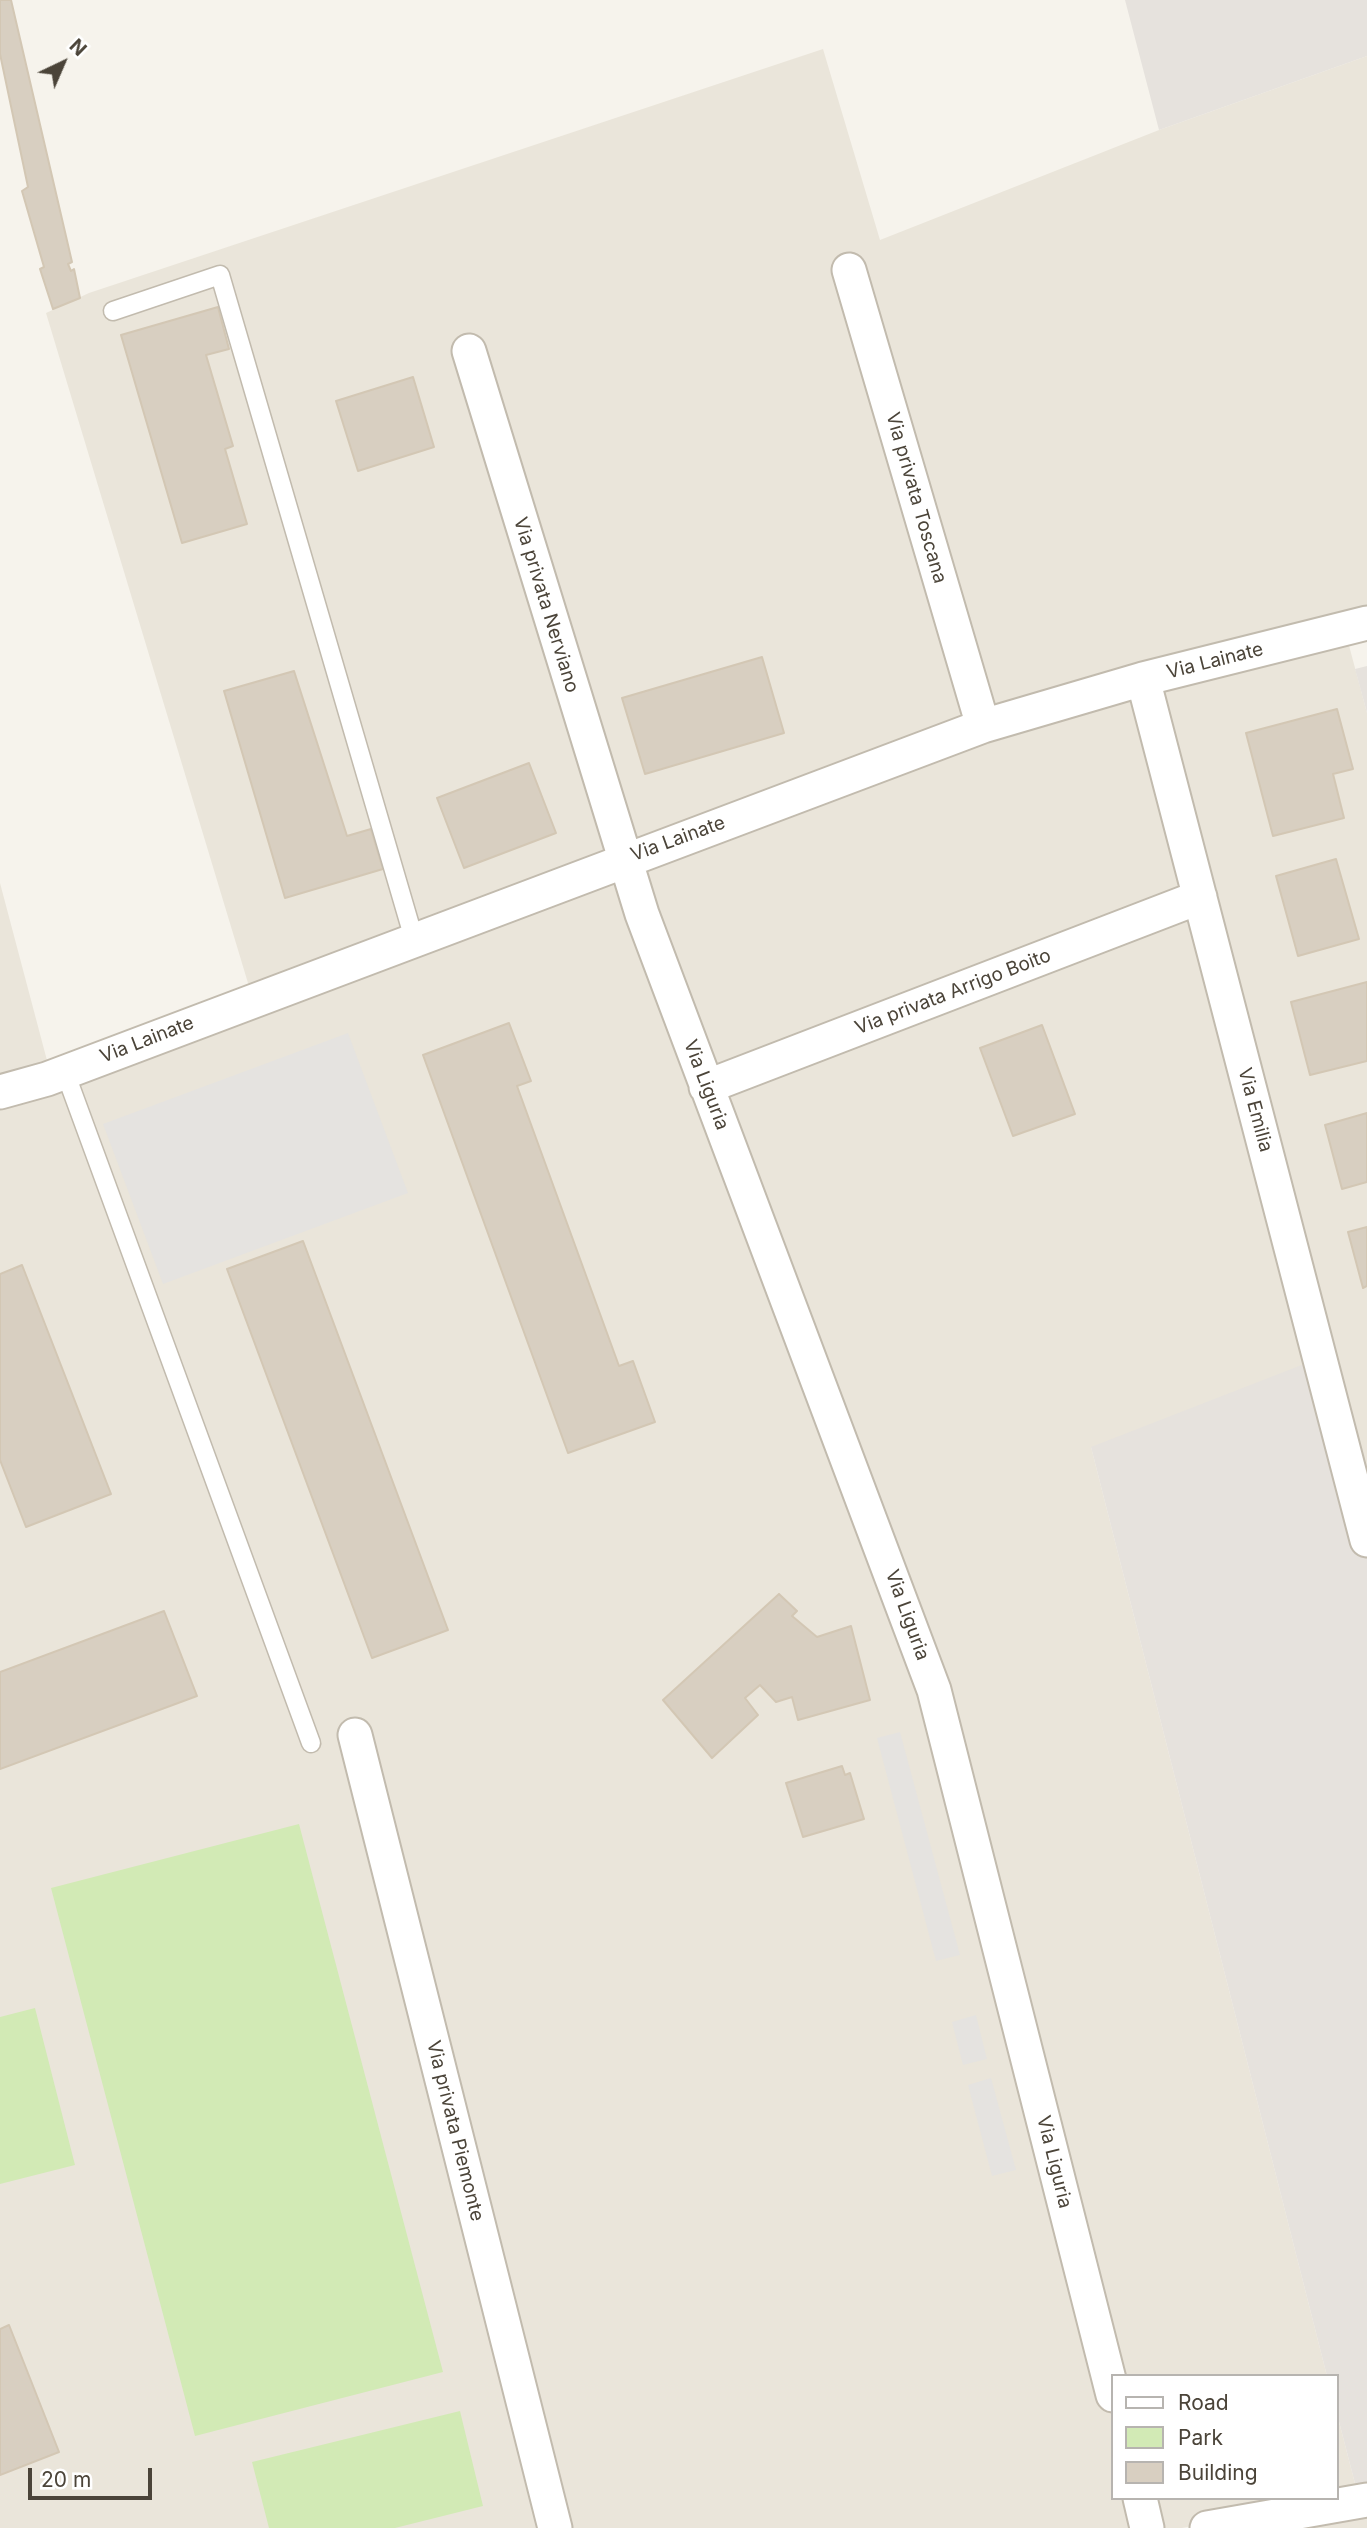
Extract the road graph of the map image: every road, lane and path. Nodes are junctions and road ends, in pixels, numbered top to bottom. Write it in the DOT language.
graph roads {
  1 [pos="849,270"];
  2 [pos="113,311"];
  3 [pos="469,351"];
  4 [pos="1367,623"];
  5 [pos="1143,679"];
  6 [pos="983,726"];
  7 [pos="624,859"];
  8 [pos="1200,897"];
  9 [pos="414,939"];
  10 [pos="65,1072"];
  11 [pos="706,1087"];
  12 [pos="0,1092"];
  13 [pos="1367,1540"];
  14 [pos="355,1735"];
  15 [pos="310,1743"];
  16 [pos="1112,2391"];
  17 [pos="1140,2500"];
  18 [pos="1367,2500"];
  19 [pos="555,2528"];
  20 [pos="1147,2528"];
  21 [pos="1207,2528"];
  1 -- 6 [label="street, Via privata Toscana"];
  2 -- 9 [label="lane"];
  3 -- 7 [label="street, Via privata Nerviano"];
  4 -- 5 [label="street, Via Lainate"];
  5 -- 6 [label="street, Via Lainate"];
  5 -- 8 [label="street, Via Emilia"];
  6 -- 7 [label="street, Via Lainate"];
  7 -- 9 [label="street, Via Lainate"];
  7 -- 11 [label="street, Via Liguria"];
  8 -- 11 [label="street, Via privata Arrigo Boito"];
  8 -- 13 [label="street, Via Emilia"];
  9 -- 10 [label="street, Via Lainate"];
  10 -- 12 [label="street, Via Lainate"];
  10 -- 15 [label="lane"];
  11 -- 16 [label="street, Via Liguria"];
  14 -- 19 [label="street, Via privata Piemonte"];
  17 -- 20 [label="street"];
  18 -- 21 [label="street"];
}
